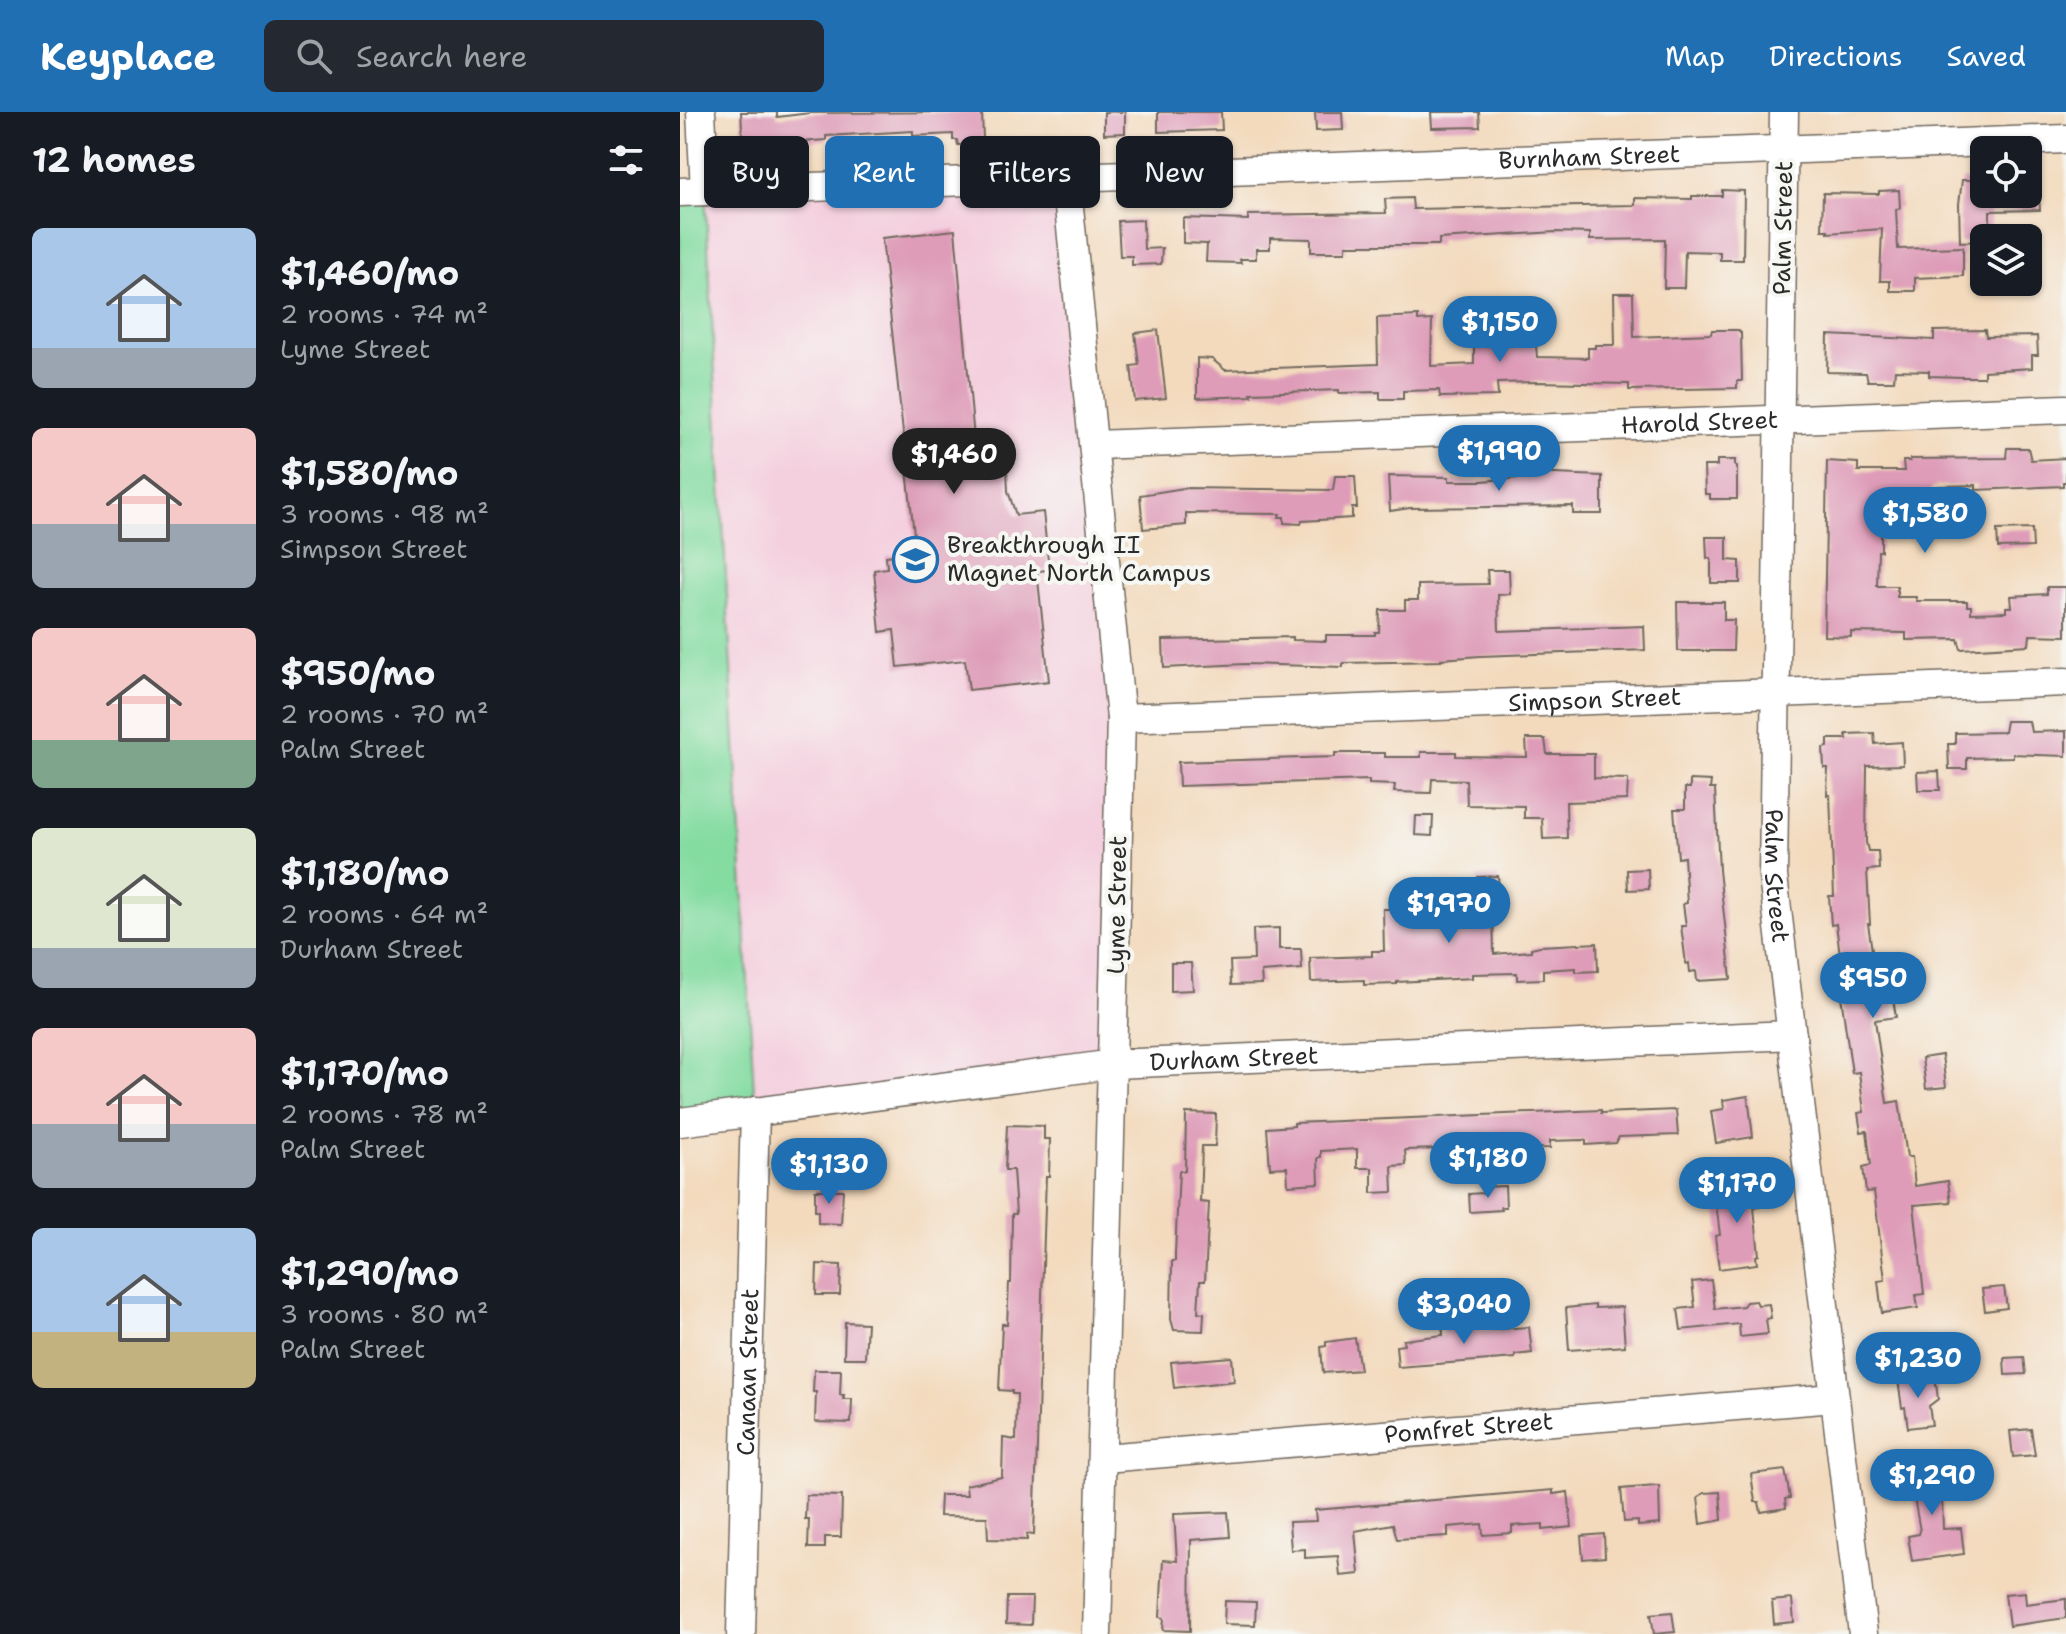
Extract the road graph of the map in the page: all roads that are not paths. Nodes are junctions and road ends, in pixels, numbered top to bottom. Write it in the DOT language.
graph roads {
  1 [pos="701,112"];
  2 [pos="1784,112"];
  3 [pos="2066,139"];
  4 [pos="1785,148"];
  5 [pos="1100,177"];
  6 [pos="960,182"];
  7 [pos="693,192"];
  8 [pos="1069,208"];
  9 [pos="2066,409"];
  10 [pos="1780,420"];
  11 [pos="1094,445"];
  12 [pos="2066,682"];
  13 [pos="1775,693"];
  14 [pos="1121,718"];
  15 [pos="1792,1035"];
  16 [pos="1114,1064"];
  17 [pos="755,1111"];
  18 [pos="680,1122"];
  19 [pos="1834,1398"];
  20 [pos="1104,1458"];
  21 [pos="741,1634"];
  22 [pos="1097,1634"];
  23 [pos="1863,1634"];
  1 -- 7 [label="street"];
  2 -- 4 [label="street, Palm Street"];
  3 -- 4 [label="street, Burnham Street"];
  4 -- 5 [label="street, Burnham Street"];
  4 -- 10 [label="street, Palm Street"];
  6 -- 7 [label="street, Burnham Street"];
  8 -- 11 [label="street, Lyme Street"];
  9 -- 10 [label="street, Harold Street"];
  10 -- 11 [label="street, Harold Street"];
  10 -- 13 [label="street, Palm Street"];
  11 -- 14 [label="street, Lyme Street"];
  12 -- 13 [label="street, Simpson Street"];
  13 -- 14 [label="street, Simpson Street"];
  13 -- 15 [label="street, Palm Street"];
  14 -- 16 [label="street, Lyme Street"];
  15 -- 16 [label="street, Durham Street"];
  15 -- 19 [label="street, Palm Street"];
  16 -- 17 [label="street, Durham Street"];
  16 -- 20 [label="street, Lyme Street"];
  17 -- 18 [label="street, Durham Street"];
  17 -- 21 [label="street, Canaan Street"];
  19 -- 20 [label="street, Pomfret Street"];
  19 -- 23 [label="street, Palm Street"];
  20 -- 22 [label="street, Lyme Street"];
}
